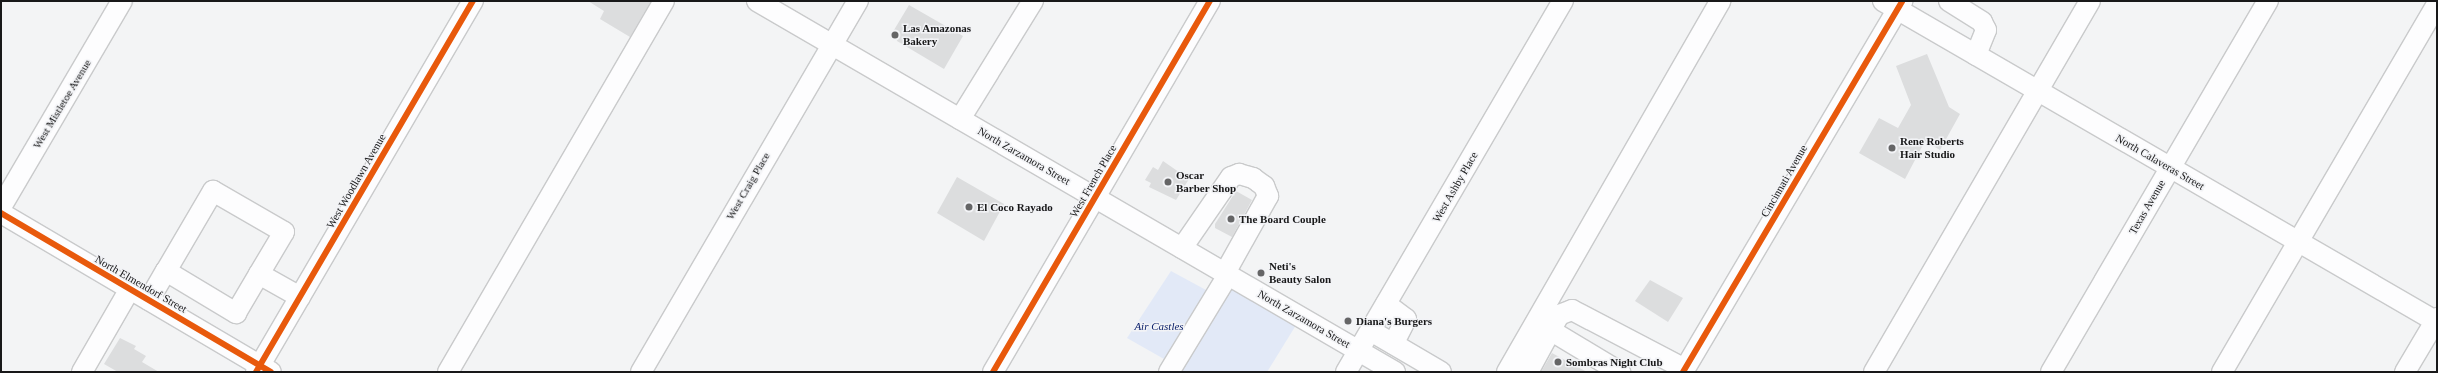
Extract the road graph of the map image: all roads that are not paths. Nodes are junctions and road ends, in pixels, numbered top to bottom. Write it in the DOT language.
graph roads {
  1 [pos="122,1"];
  2 [pos="473,1"];
  3 [pos="664,1"];
  4 [pos="757,1"];
  5 [pos="858,1"];
  6 [pos="1033,1"];
  7 [pos="1210,1"];
  8 [pos="1563,1"];
  9 [pos="1720,1"];
  10 [pos="2090,1"];
  11 [pos="2268,1"];
  12 [pos="1953,3"];
  13 [pos="1894,4"];
  14 [pos="2437,4"];
  15 [pos="1940,34"];
  16 [pos="832,44"];
  17 [pos="1976,55"];
  18 [pos="2038,91"];
  19 [pos="960,119"];
  20 [pos="2170,168"];
  21 [pos="1095,198"];
  22 [pos="1,207"];
  23 [pos="1,213"];
  24 [pos="2298,242"];
  25 [pos="1182,248"];
  26 [pos="166,271"];
  27 [pos="259,274"];
  28 [pos="1227,274"];
  29 [pos="130,290"];
  30 [pos="300,297"];
  31 [pos="149,300"];
  32 [pos="1386,304"];
  33 [pos="2436,321"];
  34 [pos="1550,330"];
  35 [pos="1371,331"];
  36 [pos="1393,344"];
  37 [pos="1359,351"];
  38 [pos="262,370"];
  39 [pos="1684,370"];
  40 [pos="82,372"];
  41 [pos="448,372"];
  42 [pos="641,372"];
  43 [pos="993,372"];
  44 [pos="1169,372"];
  45 [pos="1346,372"];
  46 [pos="1395,372"];
  47 [pos="1441,372"];
  48 [pos="1507,372"];
  49 [pos="1528,372"];
  50 [pos="1620,372"];
  51 [pos="1874,372"];
  52 [pos="2051,372"];
  53 [pos="2222,372"];
  54 [pos="2405,372"];
  1 -- 22 [label="street, West Mistletoe Avenue"];
  2 -- 30 [label="street, West Woodlawn Avenue"];
  3 -- 41 [label="street"];
  4 -- 16 [label="street, North Zarzamora Street"];
  5 -- 16 [label="street, West Craig Place"];
  6 -- 19 [label="street"];
  7 -- 21 [label="street, West French Place"];
  8 -- 32 [label="street, West Ashby Place"];
  9 -- 48 [label="street"];
  10 -- 18 [label="street"];
  11 -- 20 [label="street, Texas Avenue"];
  12 -- 15 [label="street"];
  12 -- 17 [label="street"];
  13 -- 15 [label="street, North Calaveras Street"];
  13 -- 39 [label="street, Cincinnati Avenue"];
  14 -- 24 [label="street"];
  15 -- 17 [label="street, North Calaveras Street"];
  16 -- 19 [label="street, North Zarzamora Street"];
  16 -- 42 [label="street, West Craig Place"];
  17 -- 18 [label="street, North Calaveras Street"];
  18 -- 20 [label="street, North Calaveras Street"];
  18 -- 51 [label="street"];
  19 -- 21 [label="street, North Zarzamora Street"];
  20 -- 24 [label="street, North Calaveras Street"];
  20 -- 52 [label="street, Texas Avenue"];
  21 -- 25 [label="street, North Zarzamora Street"];
  21 -- 43 [label="street, West French Place"];
  23 -- 29 [label="street, North Elmendorf Street"];
  24 -- 33 [label="street, North Calaveras Street"];
  24 -- 53 [label="street"];
  25 -- 28 [label="street, North Zarzamora Street"];
  25 -- 28 [label="street"];
  26 -- 27 [label="street"];
  26 -- 27 [label="street"];
  26 -- 31 [label="street"];
  27 -- 30 [label="street"];
  28 -- 37 [label="street, North Zarzamora Street"];
  28 -- 44 [label="street"];
  29 -- 31 [label="street, North Elmendorf Street"];
  29 -- 40 [label="street"];
  30 -- 38 [label="street, West Woodlawn Avenue"];
  31 -- 38 [label="street, North Elmendorf Street"];
  32 -- 35 [label="street, West Ashby Place"];
  32 -- 36 [label="street"];
  33 -- 54 [label="street"];
  34 -- 39 [label="street"];
  34 -- 49 [label="street"];
  34 -- 50 [label="street"];
  35 -- 36 [label="street"];
  35 -- 37 [label="street, West Ashby Place"];
  36 -- 47 [label="street"];
  37 -- 45 [label="street, West Ashby Place"];
  37 -- 46 [label="street, North Zarzamora Street"];
}
